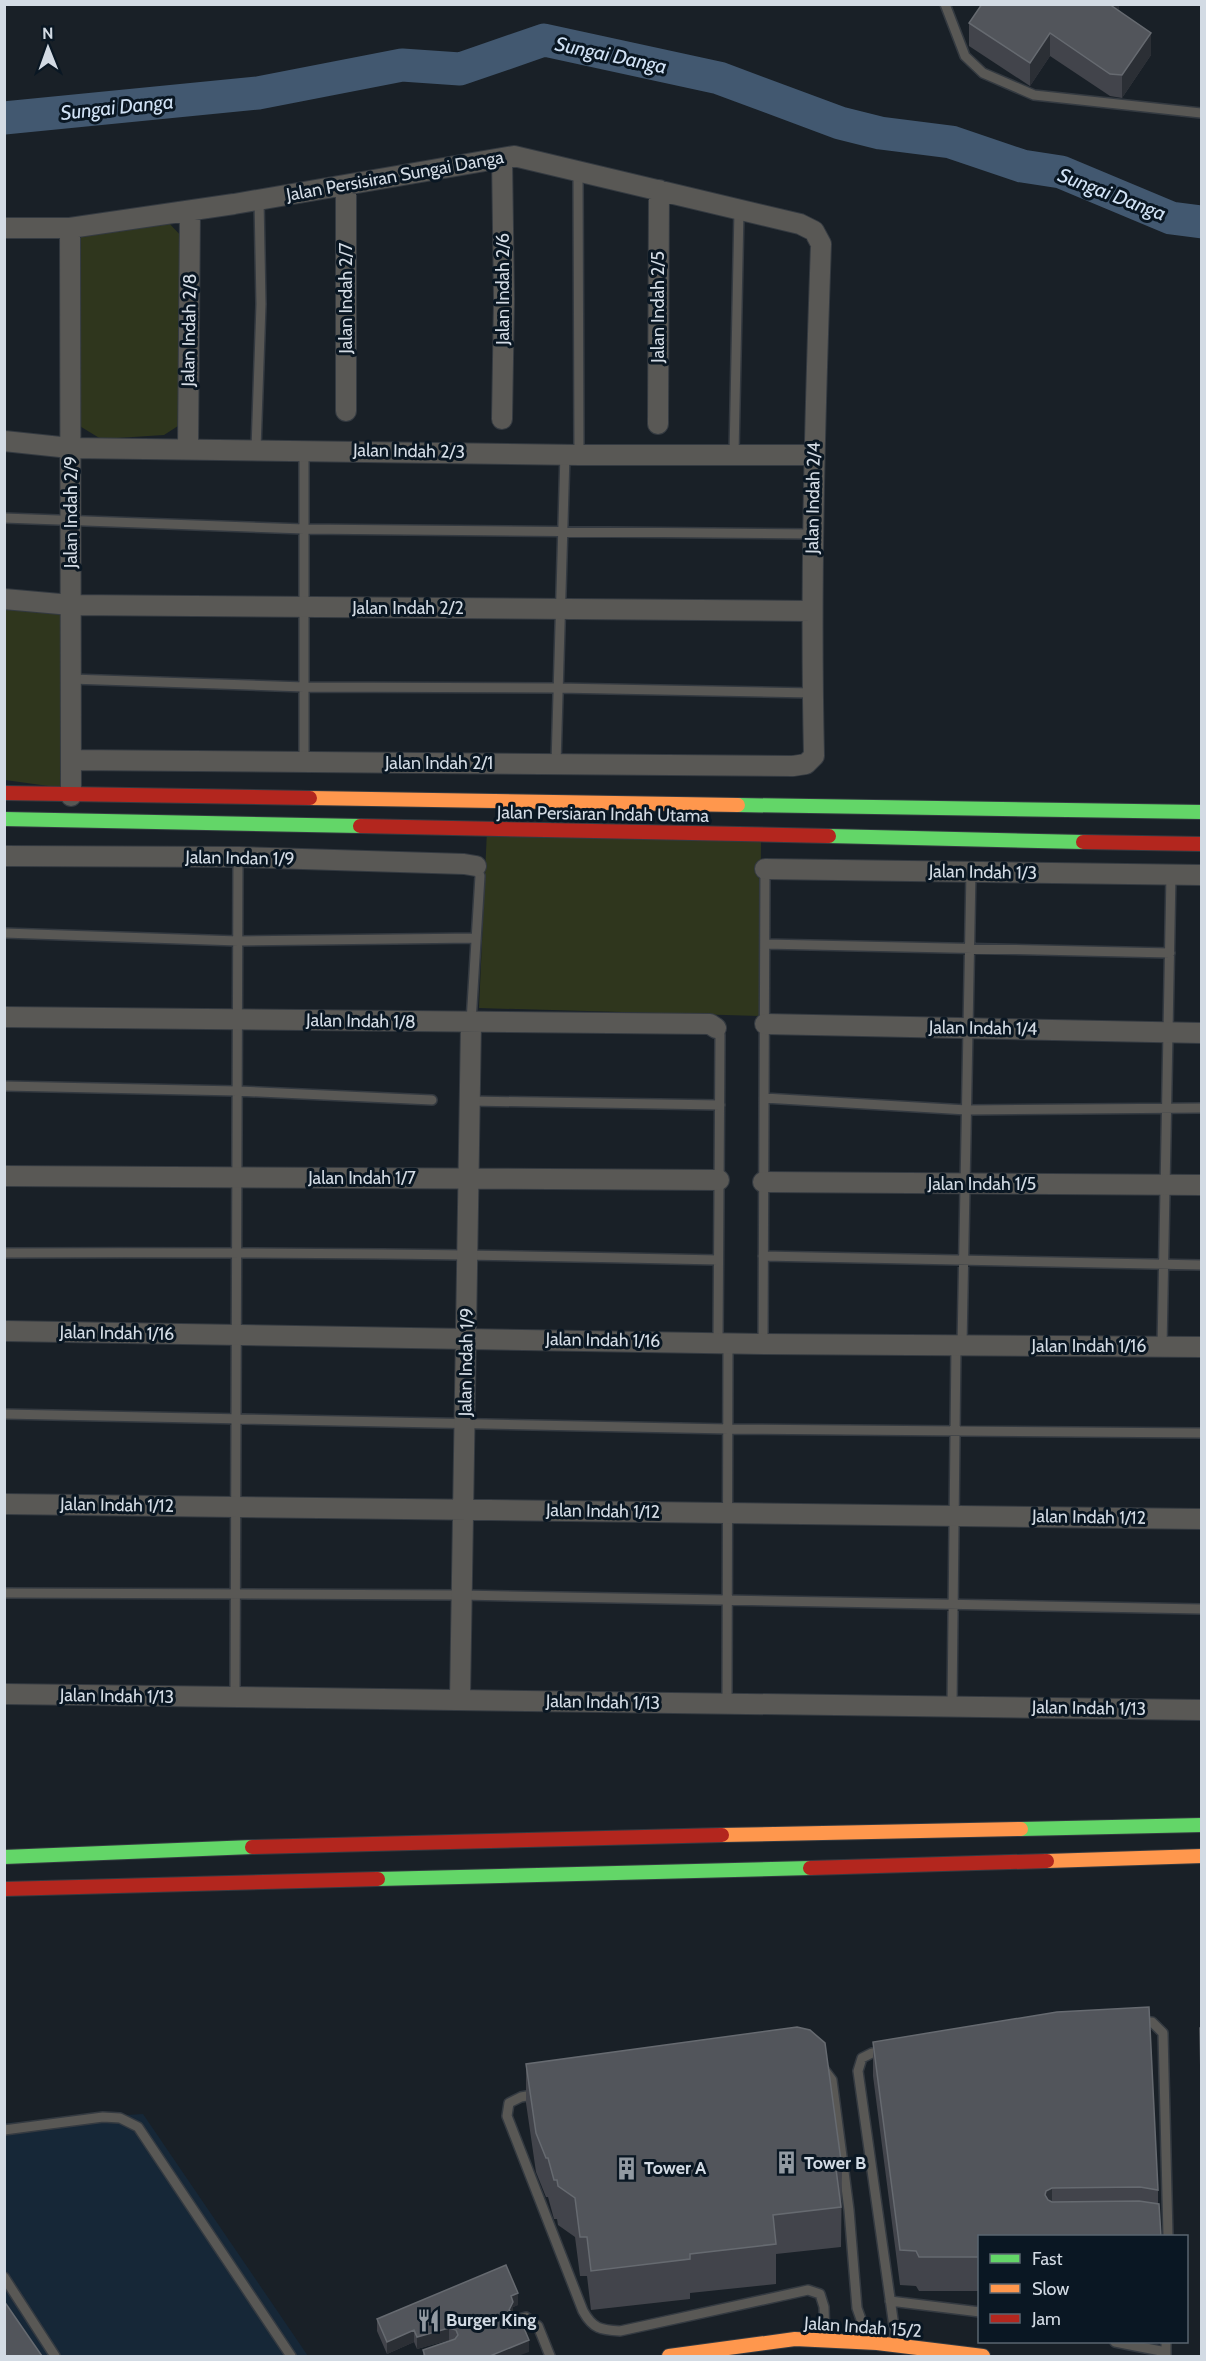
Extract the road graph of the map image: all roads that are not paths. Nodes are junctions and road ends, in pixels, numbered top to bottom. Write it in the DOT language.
graph roads {
  1 [pos="945,4"];
  2 [pos="1201,113"];
  3 [pos="502,158"];
  4 [pos="578,171"];
  5 [pos="345,185"];
  6 [pos="659,190"];
  7 [pos="259,200"];
  8 [pos="740,210"];
  9 [pos="190,211"];
  10 [pos="4,228"];
  11 [pos="70,228"];
  12 [pos="814,231"];
  13 [pos="346,411"];
  14 [pos="502,419"];
  15 [pos="658,423"];
  16 [pos="4,441"];
  17 [pos="70,448"];
  18 [pos="188,449"];
  19 [pos="256,449"];
  20 [pos="304,450"];
  21 [pos="572,454"];
  22 [pos="734,454"];
  23 [pos="813,455"];
  24 [pos="4,518"];
  25 [pos="70,521"];
  26 [pos="304,529"];
  27 [pos="563,532"];
  28 [pos="812,534"];
  29 [pos="4,599"];
  30 [pos="71,605"];
  31 [pos="304,607"];
  32 [pos="560,609"];
  33 [pos="812,611"];
  34 [pos="71,679"];
  35 [pos="304,687"];
  36 [pos="558,688"];
  37 [pos="812,693"];
  38 [pos="71,760"];
  39 [pos="304,761"];
  40 [pos="556,764"];
  41 [pos="806,764"];
  42 [pos="4,793"];
  43 [pos="71,796"];
  44 [pos="1202,812"];
  45 [pos="4,819"];
  46 [pos="1202,844"];
  47 [pos="4,856"];
  48 [pos="238,857"];
  49 [pos="476,867"];
  50 [pos="765,869"];
  51 [pos="971,871"];
  52 [pos="1171,874"];
  53 [pos="1202,874"];
  54 [pos="4,933"];
  55 [pos="475,938"];
  56 [pos="238,941"];
  57 [pos="765,944"];
  58 [pos="969,949"];
  59 [pos="1170,953"];
  60 [pos="4,1017"];
  61 [pos="237,1020"];
  62 [pos="471,1023"];
  63 [pos="765,1024"];
  64 [pos="716,1028"];
  65 [pos="968,1028"];
  66 [pos="1168,1032"];
  67 [pos="1202,1033"];
  68 [pos="4,1086"];
  69 [pos="237,1091"];
  70 [pos="764,1098"];
  71 [pos="432,1100"];
  72 [pos="470,1101"];
  73 [pos="720,1105"];
  74 [pos="1167,1108"];
  75 [pos="1202,1108"];
  76 [pos="967,1110"];
  77 [pos="4,1176"];
  78 [pos="237,1177"];
  79 [pos="469,1179"];
  80 [pos="719,1180"];
  81 [pos="763,1182"];
  82 [pos="965,1184"];
  83 [pos="1165,1185"];
  84 [pos="1202,1185"];
  85 [pos="236,1252"];
  86 [pos="4,1253"];
  87 [pos="467,1254"];
  88 [pos="763,1256"];
  89 [pos="718,1260"];
  90 [pos="964,1261"];
  91 [pos="1164,1264"];
  92 [pos="1202,1265"];
  93 [pos="4,1331"];
  94 [pos="236,1335"];
  95 [pos="466,1338"];
  96 [pos="723,1342"];
  97 [pos="763,1344"];
  98 [pos="959,1345"];
  99 [pos="1162,1347"];
  100 [pos="1202,1347"];
  101 [pos="4,1414"];
  102 [pos="236,1420"];
  103 [pos="464,1424"];
  104 [pos="729,1429"];
  105 [pos="955,1432"];
  106 [pos="1202,1433"];
  107 [pos="4,1504"];
  108 [pos="236,1506"];
  109 [pos="463,1509"];
  110 [pos="729,1513"];
  111 [pos="954,1515"];
  112 [pos="1202,1519"];
  113 [pos="4,1593"];
  114 [pos="235,1594"];
  115 [pos="461,1595"];
  116 [pos="728,1600"];
  117 [pos="953,1604"];
  118 [pos="1202,1609"];
  119 [pos="4,1694"];
  120 [pos="235,1697"];
  121 [pos="460,1700"];
  122 [pos="727,1704"];
  123 [pos="952,1707"];
  124 [pos="1202,1710"];
  125 [pos="1202,1825"];
  126 [pos="35,1842"];
  127 [pos="154,1849"];
  128 [pos="1202,1856"];
  129 [pos="4,1857"];
  130 [pos="4,1889"];
  131 [pos="1124,2023"];
  132 [pos="895,2050"];
  133 [pos="818,2065"];
  134 [pos="544,2093"];
  135 [pos="4,2130"];
  136 [pos="1165,2233"];
  137 [pos="4,2277"];
  138 [pos="890,2301"];
  139 [pos="978,2312"];
  140 [pos="516,2319"];
  141 [pos="825,2340"];
  142 [pos="877,2343"];
  143 [pos="1119,2343"];
  144 [pos="896,2346"];
  145 [pos="1166,2354"];
  146 [pos="54,2356"];
  147 [pos="291,2356"];
  148 [pos="550,2356"];
  149 [pos="669,2356"];
  150 [pos="983,2356"];
  1 -- 2 [label="lane"];
  3 -- 4 [label="street, Jalan Persisiran Sungai Danga"];
  3 -- 5 [label="street, Jalan Persisiran Sungai Danga"];
  3 -- 14 [label="street, Jalan Indah 2/6"];
  4 -- 6 [label="street, Jalan Persisiran Sungai Danga"];
  4 -- 21 [label="lane"];
  5 -- 7 [label="street, Jalan Persisiran Sungai Danga"];
  5 -- 13 [label="street, Jalan Indah 2/7"];
  6 -- 8 [label="street, Jalan Persisiran Sungai Danga"];
  6 -- 15 [label="street, Jalan Indah 2/5"];
  7 -- 9 [label="street, Jalan Persisiran Sungai Danga"];
  7 -- 19 [label="lane"];
  8 -- 12 [label="street, Jalan Persisiran Sungai Danga"];
  8 -- 22 [label="lane"];
  9 -- 11 [label="street, Jalan Persisiran Sungai Danga"];
  9 -- 18 [label="street, Jalan Indah 2/8"];
  10 -- 11 [label="street, Jalan Persisiran Sungai Danga"];
  11 -- 17 [label="street, Jalan Indah 2/9"];
  12 -- 23 [label="street, Jalan Indah 2/4"];
  16 -- 17 [label="street, Jalan Indah 2/3"];
  17 -- 18 [label="street, Jalan Indah 2/3"];
  17 -- 25 [label="street, Jalan Indah 2/9"];
  18 -- 19 [label="street, Jalan Indah 2/3"];
  19 -- 20 [label="street, Jalan Indah 2/3"];
  20 -- 21 [label="street, Jalan Indah 2/3"];
  20 -- 26 [label="lane"];
  21 -- 22 [label="street, Jalan Indah 2/3"];
  21 -- 27 [label="lane"];
  22 -- 23 [label="street, Jalan Indah 2/3"];
  23 -- 28 [label="street, Jalan Indah 2/4"];
  24 -- 25 [label="lane"];
  25 -- 26 [label="lane"];
  25 -- 30 [label="street, Jalan Indah 2/9"];
  26 -- 27 [label="lane"];
  26 -- 31 [label="lane"];
  27 -- 28 [label="lane"];
  27 -- 32 [label="lane"];
  28 -- 33 [label="street, Jalan Indah 2/4"];
  29 -- 30 [label="street, Jalan Indah 2/2"];
  30 -- 31 [label="street, Jalan Indah 2/2"];
  30 -- 34 [label="street, Jalan Indah 2/9"];
  31 -- 32 [label="street, Jalan Indah 2/2"];
  31 -- 35 [label="lane"];
  32 -- 33 [label="street, Jalan Indah 2/2"];
  32 -- 36 [label="lane"];
  33 -- 37 [label="street, Jalan Indah 2/4"];
  34 -- 35 [label="lane"];
  34 -- 38 [label="street, Jalan Indah 2/9"];
  35 -- 36 [label="lane"];
  35 -- 39 [label="lane"];
  36 -- 37 [label="lane"];
  36 -- 40 [label="lane"];
  37 -- 41 [label="street, Jalan Indah 2/4"];
  38 -- 39 [label="street, Jalan Indah 2/1"];
  38 -- 43 [label="street, Jalan Indah 2/9"];
  39 -- 40 [label="street, Jalan Indah 2/1"];
  40 -- 41 [label="street, Jalan Indah 2/1"];
  42 -- 43 [label="main road, Jalan Persiaran Indah Utama"];
  43 -- 44 [label="main road, Jalan Persiaran Indah Utama"];
  45 -- 46 [label="main road, Jalan Persiaran Indah Utama"];
  47 -- 48 [label="street, Jalan Indan 1/9"];
  48 -- 49 [label="street, Jalan Indan 1/9"];
  48 -- 56 [label="lane"];
  49 -- 55 [label="lane"];
  50 -- 51 [label="street, Jalan Indah 1/3"];
  50 -- 57 [label="lane"];
  51 -- 52 [label="street, Jalan Indah 1/3"];
  51 -- 58 [label="lane"];
  52 -- 53 [label="street, Jalan Indah 1/3"];
  52 -- 59 [label="lane"];
  54 -- 56 [label="lane"];
  55 -- 56 [label="lane"];
  55 -- 62 [label="lane"];
  56 -- 61 [label="lane"];
  57 -- 58 [label="lane"];
  57 -- 63 [label="lane"];
  58 -- 59 [label="lane"];
  58 -- 65 [label="lane"];
  59 -- 66 [label="lane"];
  60 -- 61 [label="street, Jalan Indah 1/8"];
  61 -- 62 [label="street, Jalan Indah 1/8"];
  61 -- 69 [label="lane"];
  62 -- 64 [label="street, Jalan Indah 1/8"];
  62 -- 72 [label="street, Jalan Indah 1/9"];
  63 -- 65 [label="street, Jalan Indah 1/4"];
  63 -- 70 [label="lane"];
  64 -- 73 [label="lane"];
  65 -- 66 [label="street, Jalan Indah 1/4"];
  65 -- 76 [label="lane"];
  66 -- 67 [label="street, Jalan Indah 1/4"];
  66 -- 74 [label="lane"];
  68 -- 69 [label="lane"];
  69 -- 71 [label="lane"];
  69 -- 78 [label="lane"];
  70 -- 76 [label="lane"];
  70 -- 81 [label="lane"];
  72 -- 73 [label="lane"];
  72 -- 79 [label="street, Jalan Indah 1/9"];
  73 -- 80 [label="lane"];
  74 -- 75 [label="lane"];
  74 -- 76 [label="lane"];
  74 -- 83 [label="lane"];
  76 -- 82 [label="lane"];
  77 -- 78 [label="street, Jalan Indah 1/7"];
  78 -- 79 [label="street, Jalan Indah 1/7"];
  78 -- 85 [label="lane"];
  79 -- 80 [label="street, Jalan Indah 1/7"];
  79 -- 87 [label="street, Jalan Indah 1/9"];
  80 -- 89 [label="lane"];
  81 -- 82 [label="street, Jalan Indah 1/5"];
  81 -- 88 [label="lane"];
  82 -- 83 [label="street, Jalan Indah 1/5"];
  82 -- 90 [label="lane"];
  83 -- 84 [label="street, Jalan Indah 1/5"];
  83 -- 91 [label="lane"];
  85 -- 86 [label="lane"];
  85 -- 87 [label="lane"];
  85 -- 94 [label="lane"];
  87 -- 89 [label="lane"];
  87 -- 95 [label="street, Jalan Indah 1/9"];
  88 -- 90 [label="lane"];
  88 -- 97 [label="lane"];
  89 -- 96 [label="lane"];
  90 -- 91 [label="lane"];
  90 -- 98 [label="lane"];
  91 -- 92 [label="lane"];
  91 -- 99 [label="lane"];
  93 -- 94 [label="street, Jalan Indah 1/16"];
  94 -- 95 [label="street, Jalan Indah 1/16"];
  94 -- 102 [label="lane"];
  95 -- 96 [label="street, Jalan Indah 1/16"];
  95 -- 103 [label="street, Jalan Indah 1/9"];
  96 -- 97 [label="street, Jalan Indah 1/16"];
  96 -- 104 [label="lane"];
  97 -- 98 [label="street, Jalan Indah 1/16"];
  98 -- 99 [label="street, Jalan Indah 1/16"];
  98 -- 105 [label="lane"];
  99 -- 100 [label="street, Jalan Indah 1/16"];
  101 -- 102 [label="lane"];
  102 -- 103 [label="lane"];
  102 -- 108 [label="lane"];
  103 -- 104 [label="lane"];
  103 -- 109 [label="street, Jalan Indah 1/9"];
  104 -- 105 [label="lane"];
  104 -- 110 [label="lane"];
  105 -- 106 [label="lane"];
  105 -- 111 [label="lane"];
  107 -- 108 [label="street, Jalan Indah 1/12"];
  108 -- 109 [label="street, Jalan Indah 1/12"];
  108 -- 114 [label="lane"];
  109 -- 110 [label="street, Jalan Indah 1/12"];
  109 -- 115 [label="street, Jalan Indah 1/9"];
  110 -- 111 [label="street, Jalan Indah 1/12"];
  110 -- 116 [label="lane"];
  111 -- 112 [label="street, Jalan Indah 1/12"];
  111 -- 117 [label="lane"];
  113 -- 114 [label="lane"];
  114 -- 115 [label="lane"];
  114 -- 120 [label="lane"];
  115 -- 116 [label="lane"];
  115 -- 121 [label="street, Jalan Indah 1/9"];
  116 -- 117 [label="lane"];
  116 -- 122 [label="lane"];
  117 -- 118 [label="lane"];
  117 -- 123 [label="lane"];
  119 -- 120 [label="street, Jalan Indah 1/13"];
  120 -- 121 [label="street, Jalan Indah 1/13"];
  121 -- 122 [label="street, Jalan Indah 1/13"];
  122 -- 123 [label="street, Jalan Indah 1/13"];
  123 -- 124 [label="street, Jalan Indah 1/13"];
  125 -- 127 [label="main road"];
  126 -- 127 [label="main road"];
  127 -- 129 [label="main road"];
  128 -- 130 [label="main road"];
  131 -- 136 [label="lane"];
  132 -- 138 [label="lane"];
  133 -- 142 [label="lane"];
  134 -- 141 [label="lane"];
  135 -- 147 [label="lane"];
  137 -- 146 [label="lane"];
  138 -- 139 [label="lane"];
  138 -- 144 [label="lane"];
  140 -- 148 [label="lane"];
  141 -- 142 [label="main road, Jalan Indah 15/2"];
  141 -- 149 [label="main road, Jalan Indah 15/2"];
  142 -- 144 [label="main road, Jalan Indah 15/2"];
  143 -- 145 [label="lane"];
  144 -- 150 [label="main road, Jalan Indah 15/2"];
}
